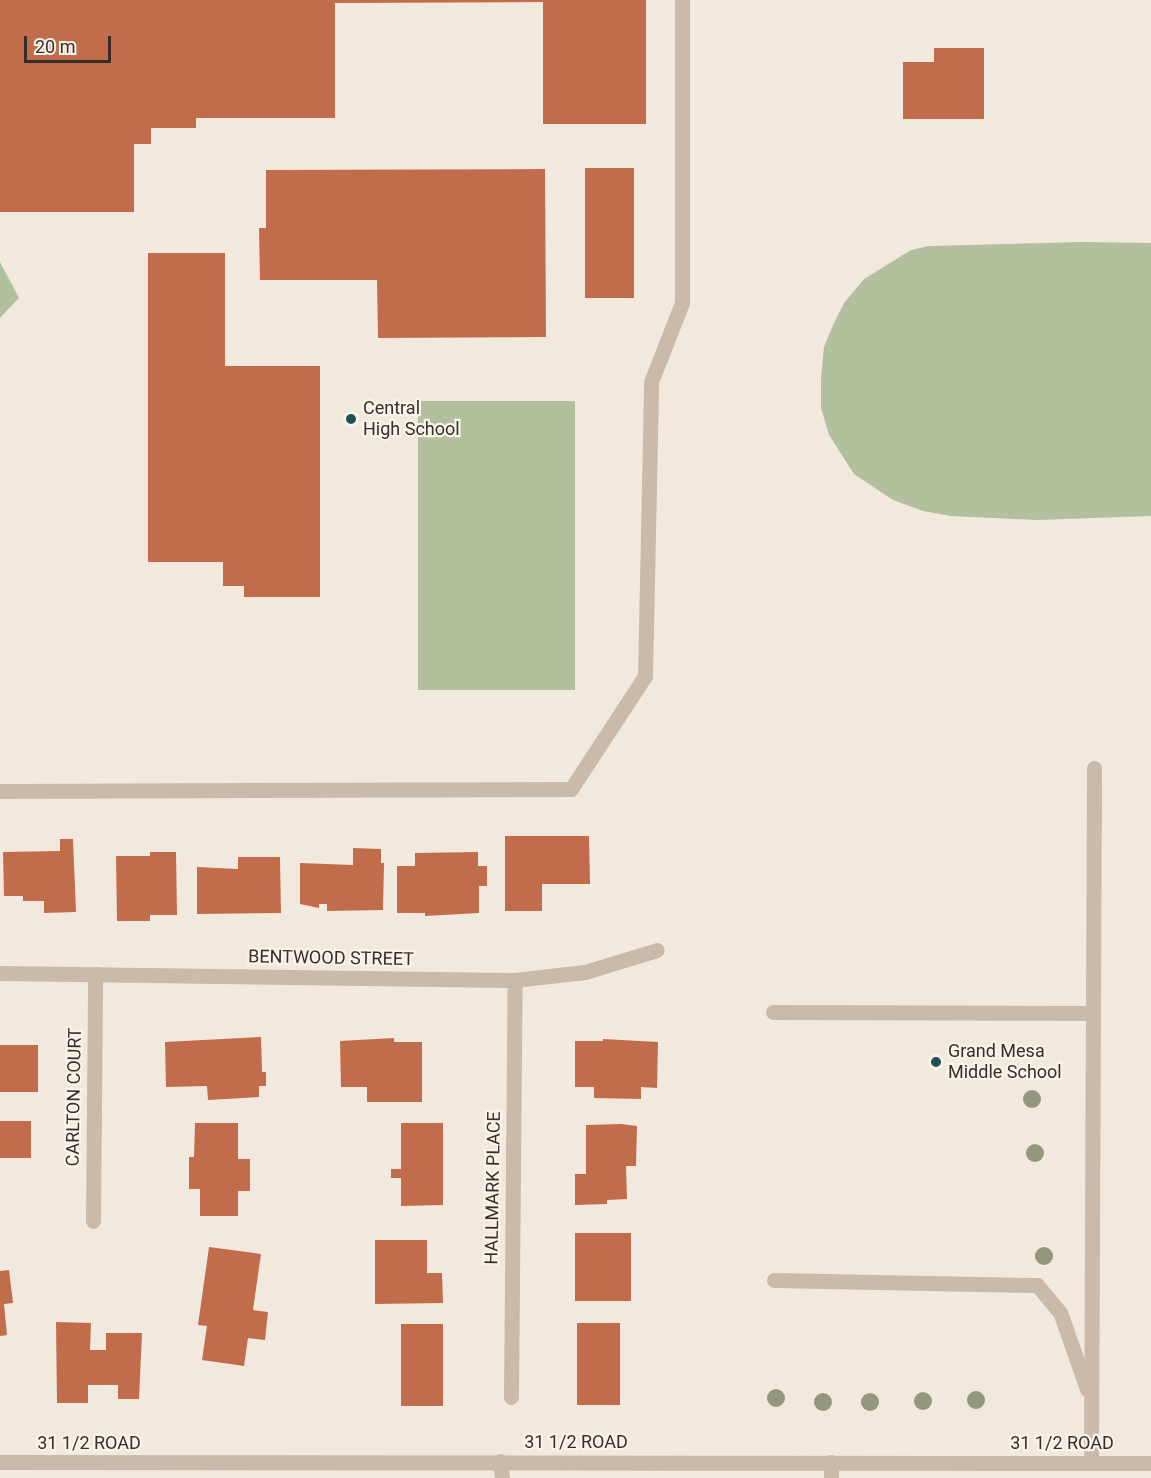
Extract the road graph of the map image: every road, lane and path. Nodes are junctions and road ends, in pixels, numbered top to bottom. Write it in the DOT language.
graph roads {
  1 [pos="682,0"];
  2 [pos="1094,768"];
  3 [pos="0,791"];
  4 [pos="657,950"];
  5 [pos="0,973"];
  6 [pos="95,974"];
  7 [pos="514,980"];
  8 [pos="773,1012"];
  9 [pos="1093,1013"];
  10 [pos="93,1221"];
  11 [pos="774,1280"];
  12 [pos="511,1397"];
  13 [pos="1091,1401"];
  14 [pos="500,1461"];
  15 [pos="0,1462"];
  16 [pos="1091,1463"];
  17 [pos="1151,1463"];
  18 [pos="831,1470"];
  19 [pos="502,1478"];
  1 -- 3 [label="street"];
  2 -- 9 [label="street"];
  4 -- 7 [label="street, BENTWOOD STREET"];
  5 -- 6 [label="street, BENTWOOD STREET"];
  6 -- 7 [label="street, BENTWOOD STREET"];
  6 -- 10 [label="street, CARLTON COURT"];
  7 -- 12 [label="street, HALLMARK PLACE"];
  8 -- 9 [label="street"];
  9 -- 13 [label="street"];
  11 -- 13 [label="street"];
  13 -- 16 [label="street"];
  14 -- 15 [label="street, 31 1/2 ROAD"];
  14 -- 18 [label="street, 31 1/2 ROAD"];
  14 -- 19 [label="street"];
  16 -- 17 [label="street, 31 1/2 ROAD"];
  16 -- 18 [label="street, 31 1/2 ROAD"];
}
